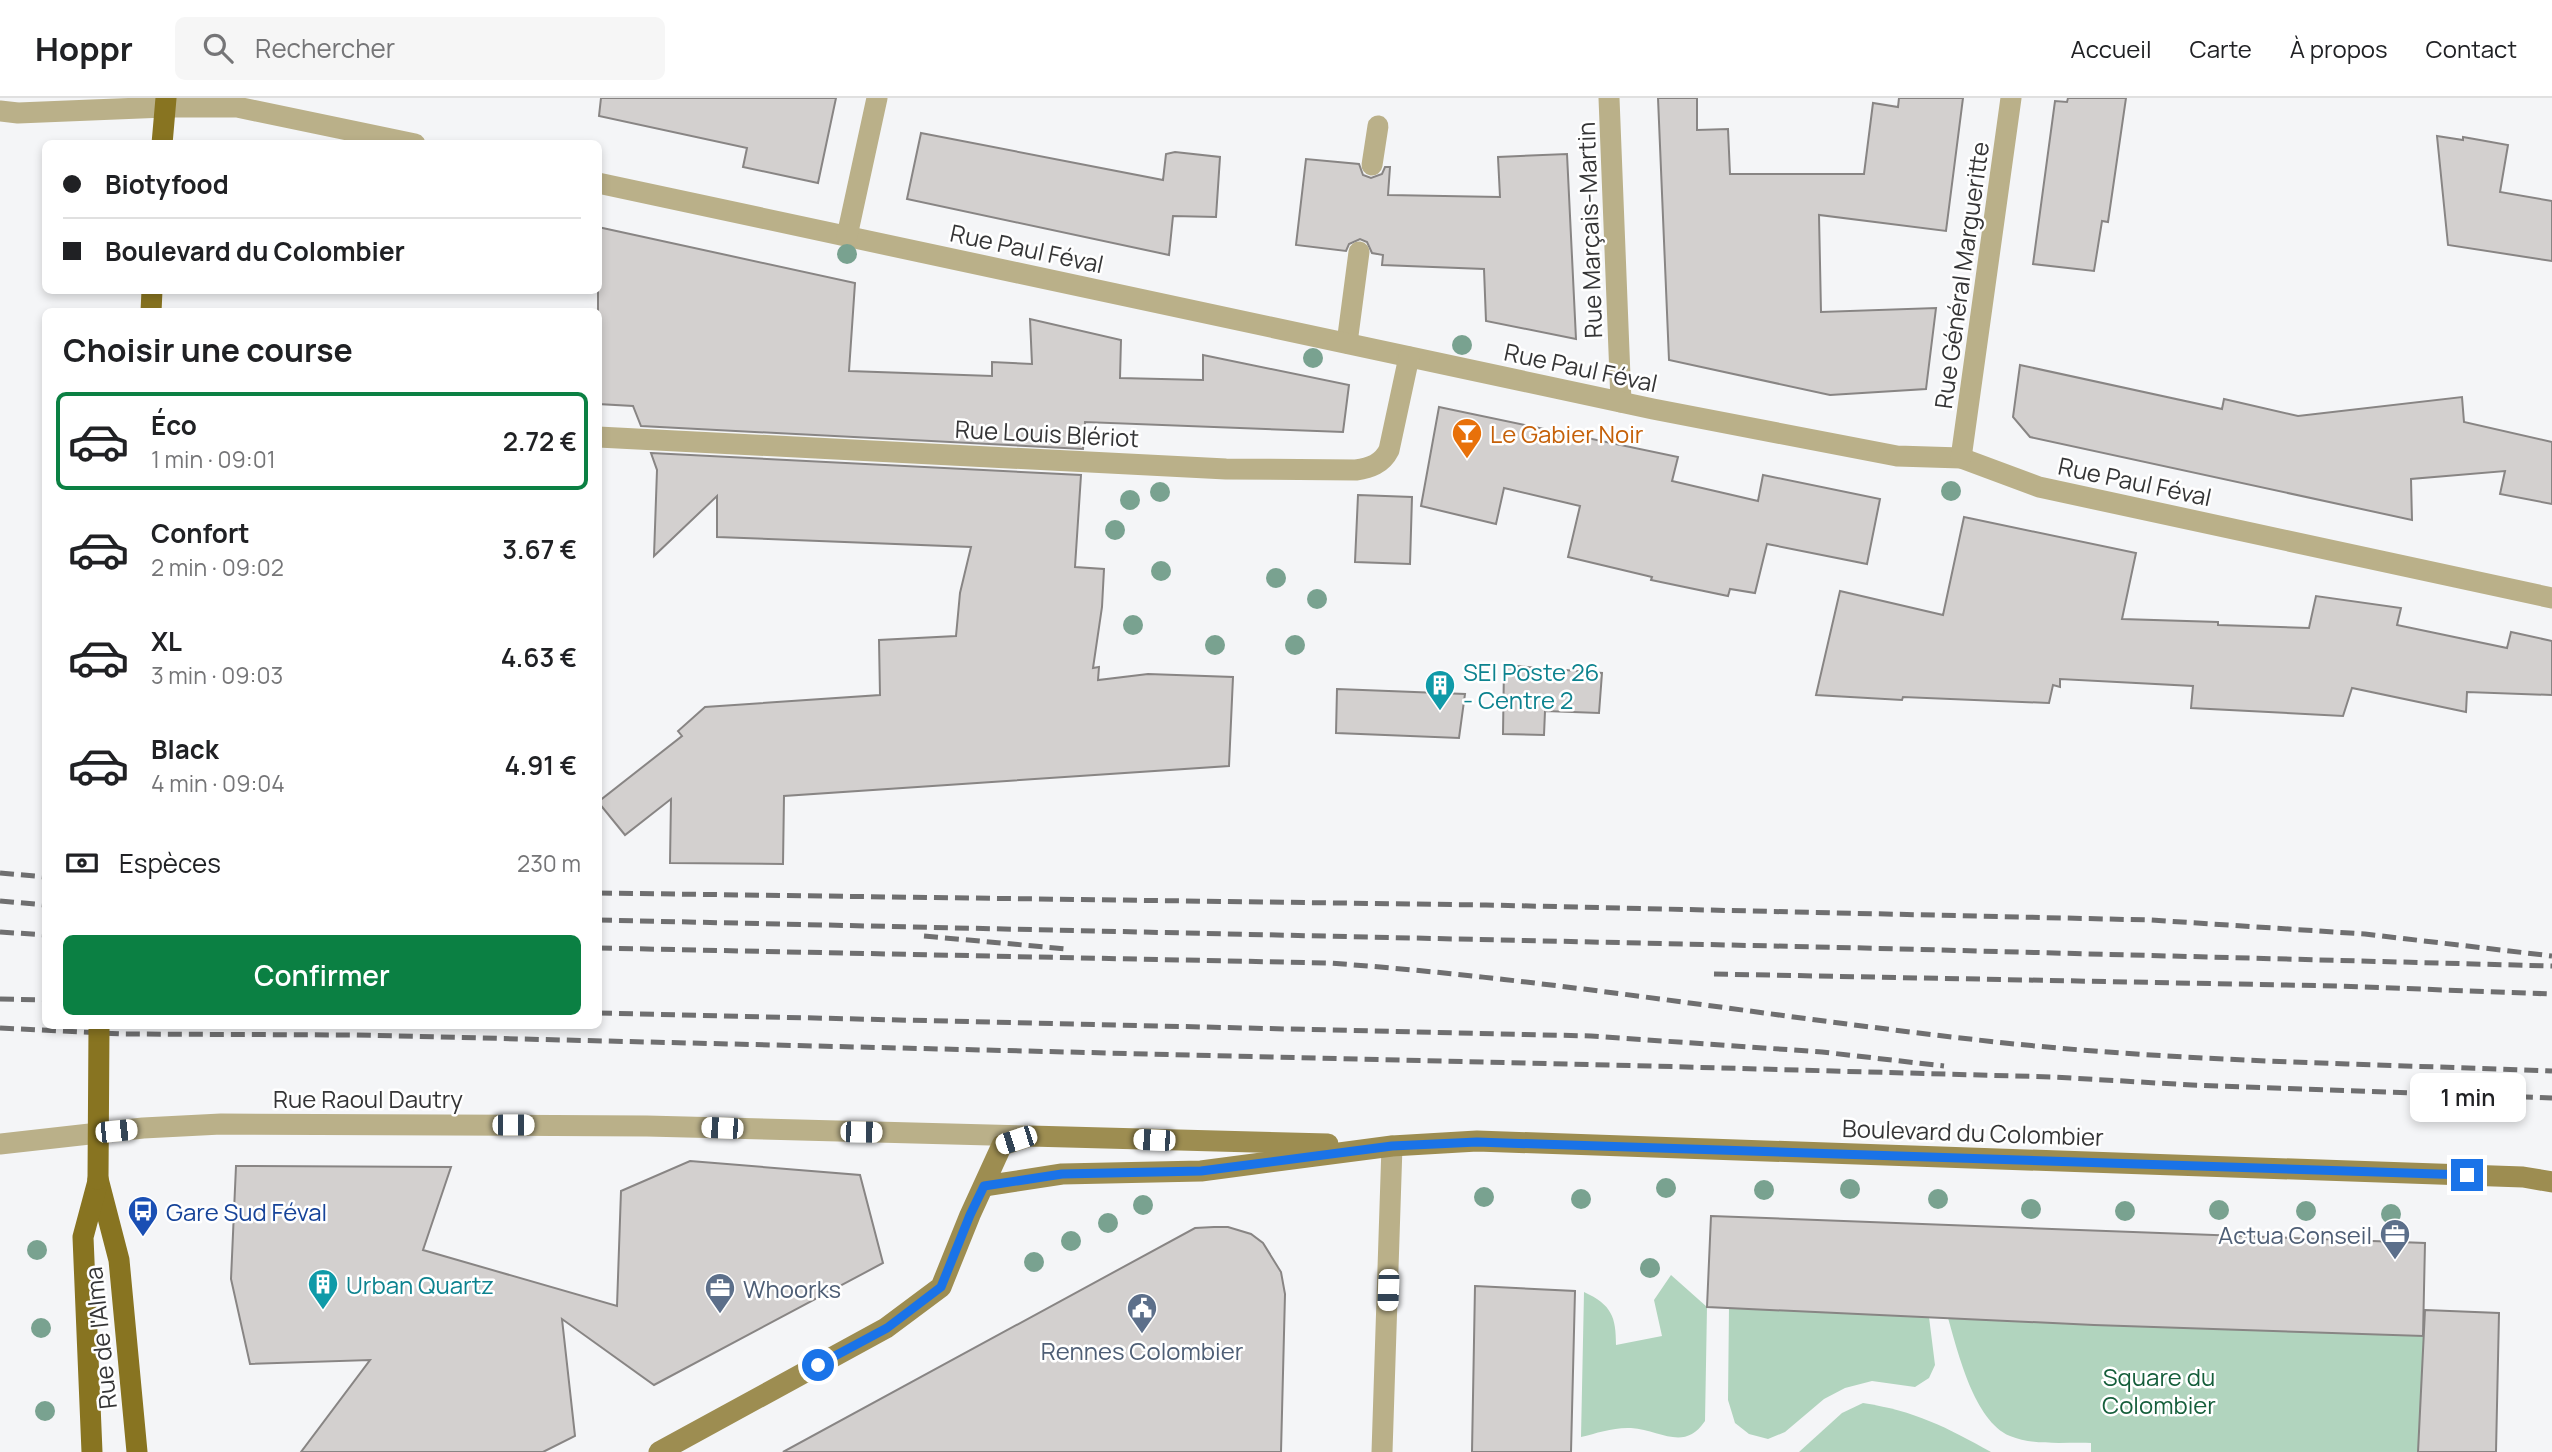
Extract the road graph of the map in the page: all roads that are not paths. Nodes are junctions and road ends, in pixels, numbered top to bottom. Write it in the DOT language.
graph roads {
  1 [pos="877,98"];
  2 [pos="1609,98"];
  3 [pos="2011,98"];
  4 [pos="165,102"];
  5 [pos="0,111"];
  6 [pos="1377,126"];
  7 [pos="162,140"];
  8 [pos="396,140"];
  9 [pos="1372,166"];
  10 [pos="602,184"];
  11 [pos="847,236"];
  12 [pos="1359,252"];
  13 [pos="1347,343"];
  14 [pos="1409,356"];
  15 [pos="1620,402"];
  16 [pos="602,437"];
  17 [pos="1961,458"];
  18 [pos="2552,598"];
  19 [pos="99,1029"];
  20 [pos="1030,1136"];
  21 [pos="0,1144"];
  22 [pos="1392,1146"];
  23 [pos="98,1179"];
  24 [pos="2552,1182"];
  25 [pos="984,1186"];
  26 [pos="92,1452"];
  27 [pos="137,1452"];
  28 [pos="659,1452"];
  29 [pos="1382,1452"];
  1 -- 11 [label="street"];
  2 -- 15 [label="street, Rue Marçais-Martin"];
  3 -- 17 [label="street, Rue Général Margueritte"];
  4 -- 5 [label="street"];
  4 -- 7 [label="main road"];
  4 -- 8 [label="street"];
  6 -- 9 [label="street"];
  10 -- 11 [label="street, Rue Paul Féval"];
  11 -- 13 [label="street, Rue Paul Féval"];
  12 -- 13 [label="street"];
  13 -- 14 [label="street, Rue Paul Féval"];
  14 -- 15 [label="street, Rue Paul Féval"];
  14 -- 16 [label="street, Rue Louis Blériot"];
  15 -- 17 [label="street, Rue Paul Féval"];
  17 -- 18 [label="street, Rue Paul Féval"];
  19 -- 23 [label="main road, Rue de l'Alma, bridge"];
  20 -- 21 [label="street, Rue Raoul Dautry"];
  20 -- 22 [label="main road, Boulevard du Colombier"];
  20 -- 25 [label="main road, Boulevard du Colombier"];
  22 -- 24 [label="main road, Boulevard du Colombier"];
  22 -- 25 [label="main road, Boulevard du Colombier"];
  22 -- 29 [label="street"];
  23 -- 26 [label="main road, Rue de l'Alma"];
  23 -- 27 [label="main road, Rue de l'Alma"];
  25 -- 28 [label="main road, Boulevard du Colombier"];
}
